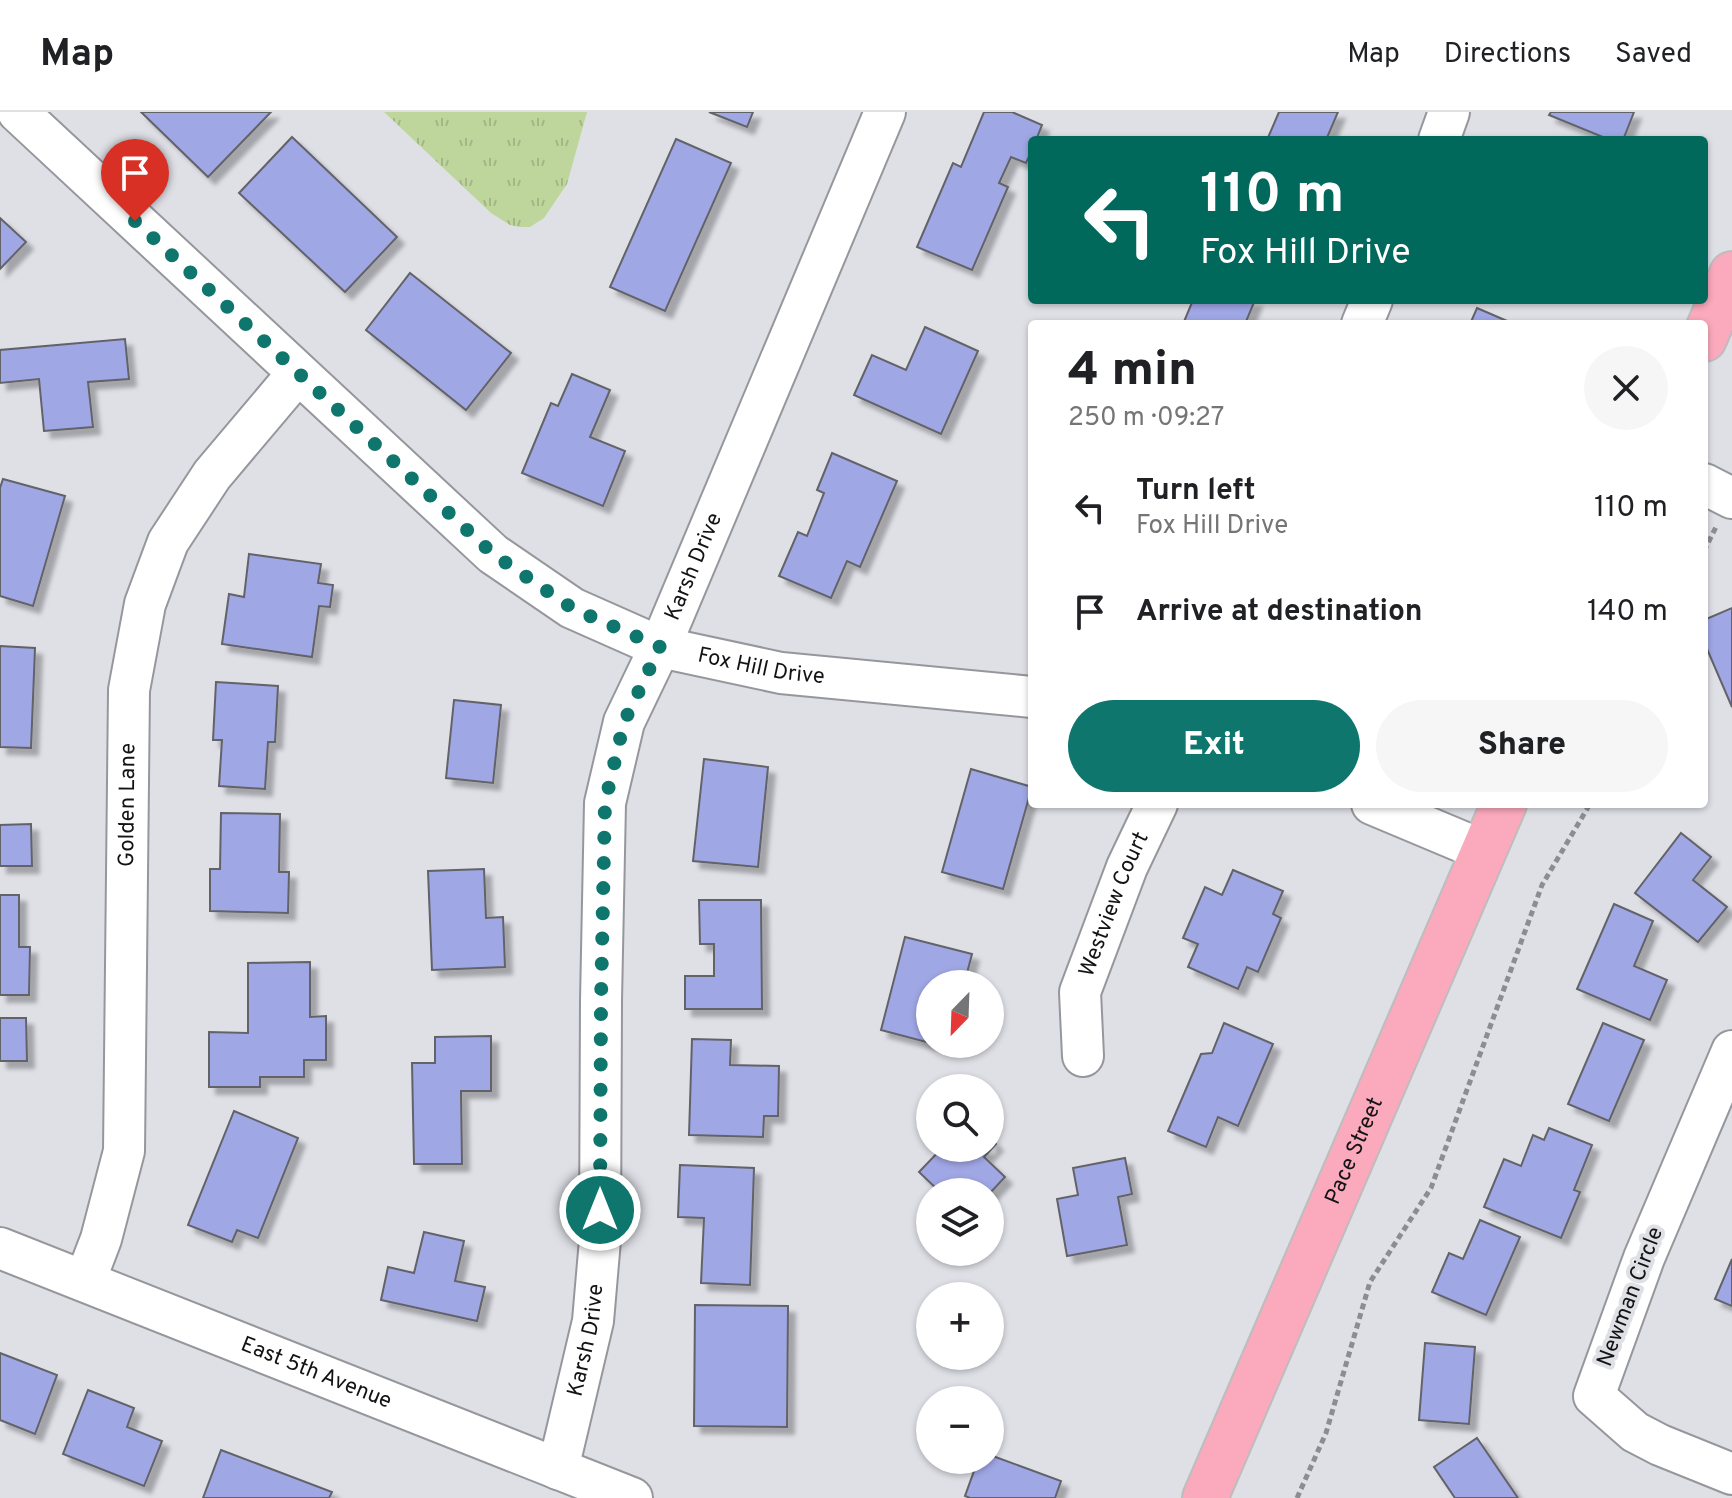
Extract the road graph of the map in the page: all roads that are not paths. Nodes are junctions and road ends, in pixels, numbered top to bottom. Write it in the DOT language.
graph roads {
  1 [pos="18,112"];
  2 [pos="885,112"];
  3 [pos="1449,112"];
  4 [pos="1440,136"];
  5 [pos="1732,274"];
  6 [pos="1708,330"];
  7 [pos="298,373"];
  8 [pos="1708,489"];
  9 [pos="1725,511"];
  10 [pos="660,647"];
  11 [pos="1028,697"];
  12 [pos="1155,808"];
  13 [pos="1382,808"];
  14 [pos="1502,808"];
  15 [pos="1484,851"];
  16 [pos="1732,1051"];
  17 [pos="1083,1056"];
  18 [pos="0,1248"];
  19 [pos="85,1281"];
  20 [pos="558,1469"];
  21 [pos="1732,1474"];
  22 [pos="632,1498"];
  23 [pos="1205,1498"];
  1 -- 7 [label="street, Fox Hill Drive"];
  2 -- 10 [label="street, Karsh Drive"];
  3 -- 4 [label="street"];
  5 -- 6 [label="main road"];
  7 -- 10 [label="street, Fox Hill Drive"];
  7 -- 19 [label="street, Golden Lane"];
  8 -- 9 [label="street"];
  10 -- 11 [label="street, Fox Hill Drive"];
  10 -- 20 [label="street, Karsh Drive"];
  12 -- 17 [label="street, Westview Court"];
  13 -- 15 [label="street"];
  14 -- 15 [label="main road, Pace Street"];
  15 -- 23 [label="main road, Pace Street"];
  16 -- 21 [label="street, Newman Circle"];
  18 -- 19 [label="street, East 5th Avenue"];
  19 -- 20 [label="street, East 5th Avenue"];
  20 -- 22 [label="street, East 5th Avenue"];
}
